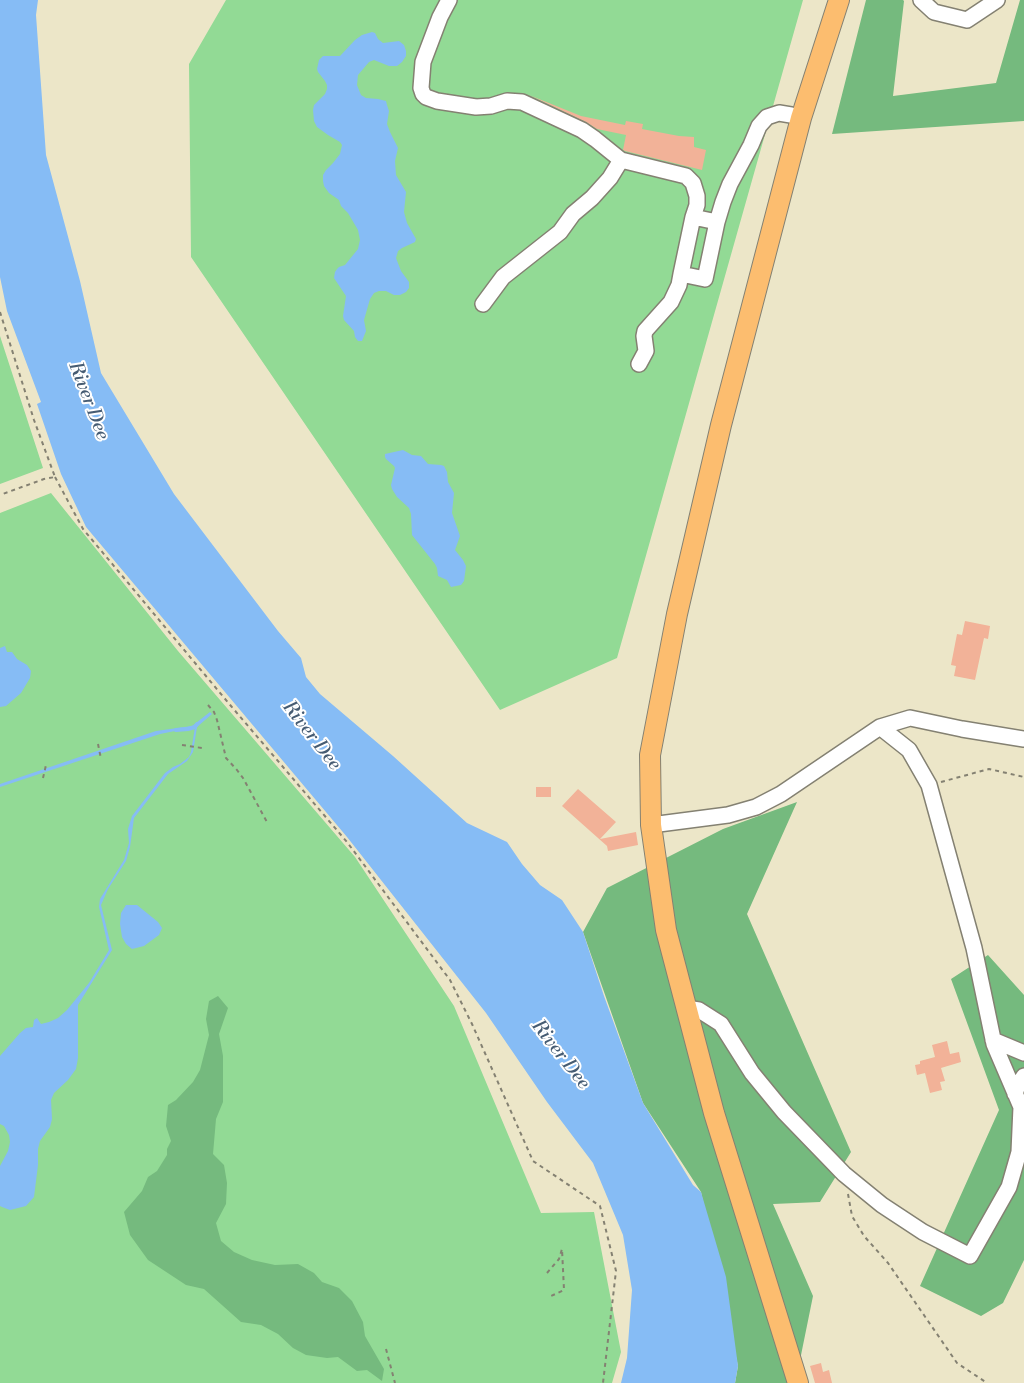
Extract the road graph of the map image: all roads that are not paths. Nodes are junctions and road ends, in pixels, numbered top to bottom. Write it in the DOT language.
graph roads {
  1 [pos="449,0"];
  2 [pos="839,0"];
  3 [pos="921,0"];
  4 [pos="997,0"];
  5 [pos="801,118"];
  6 [pos="621,160"];
  7 [pos="693,217"];
  8 [pos="717,222"];
  9 [pos="681,274"];
  10 [pos="483,304"];
  11 [pos="639,364"];
  12 [pos="880,727"];
  13 [pos="1024,738"];
  14 [pos="651,825"];
  15 [pos="686,1008"];
  16 [pos="993,1040"];
  17 [pos="1024,1053"];
  18 [pos="1024,1076"];
  19 [pos="1015,1094"];
  20 [pos="798,1383"];
  1 -- 6 [label="street"];
  2 -- 5 [label="main road"];
  3 -- 4 [label="street"];
  5 -- 8 [label="street"];
  5 -- 14 [label="main road"];
  6 -- 7 [label="street"];
  6 -- 10 [label="street"];
  7 -- 8 [label="street"];
  7 -- 9 [label="street"];
  8 -- 9 [label="street"];
  9 -- 11 [label="street"];
  12 -- 13 [label="street"];
  12 -- 14 [label="street"];
  12 -- 16 [label="street"];
  14 -- 15 [label="main road"];
  15 -- 19 [label="street"];
  15 -- 20 [label="main road"];
  16 -- 17 [label="street"];
  16 -- 19 [label="street"];
  18 -- 19 [label="street"];
}
